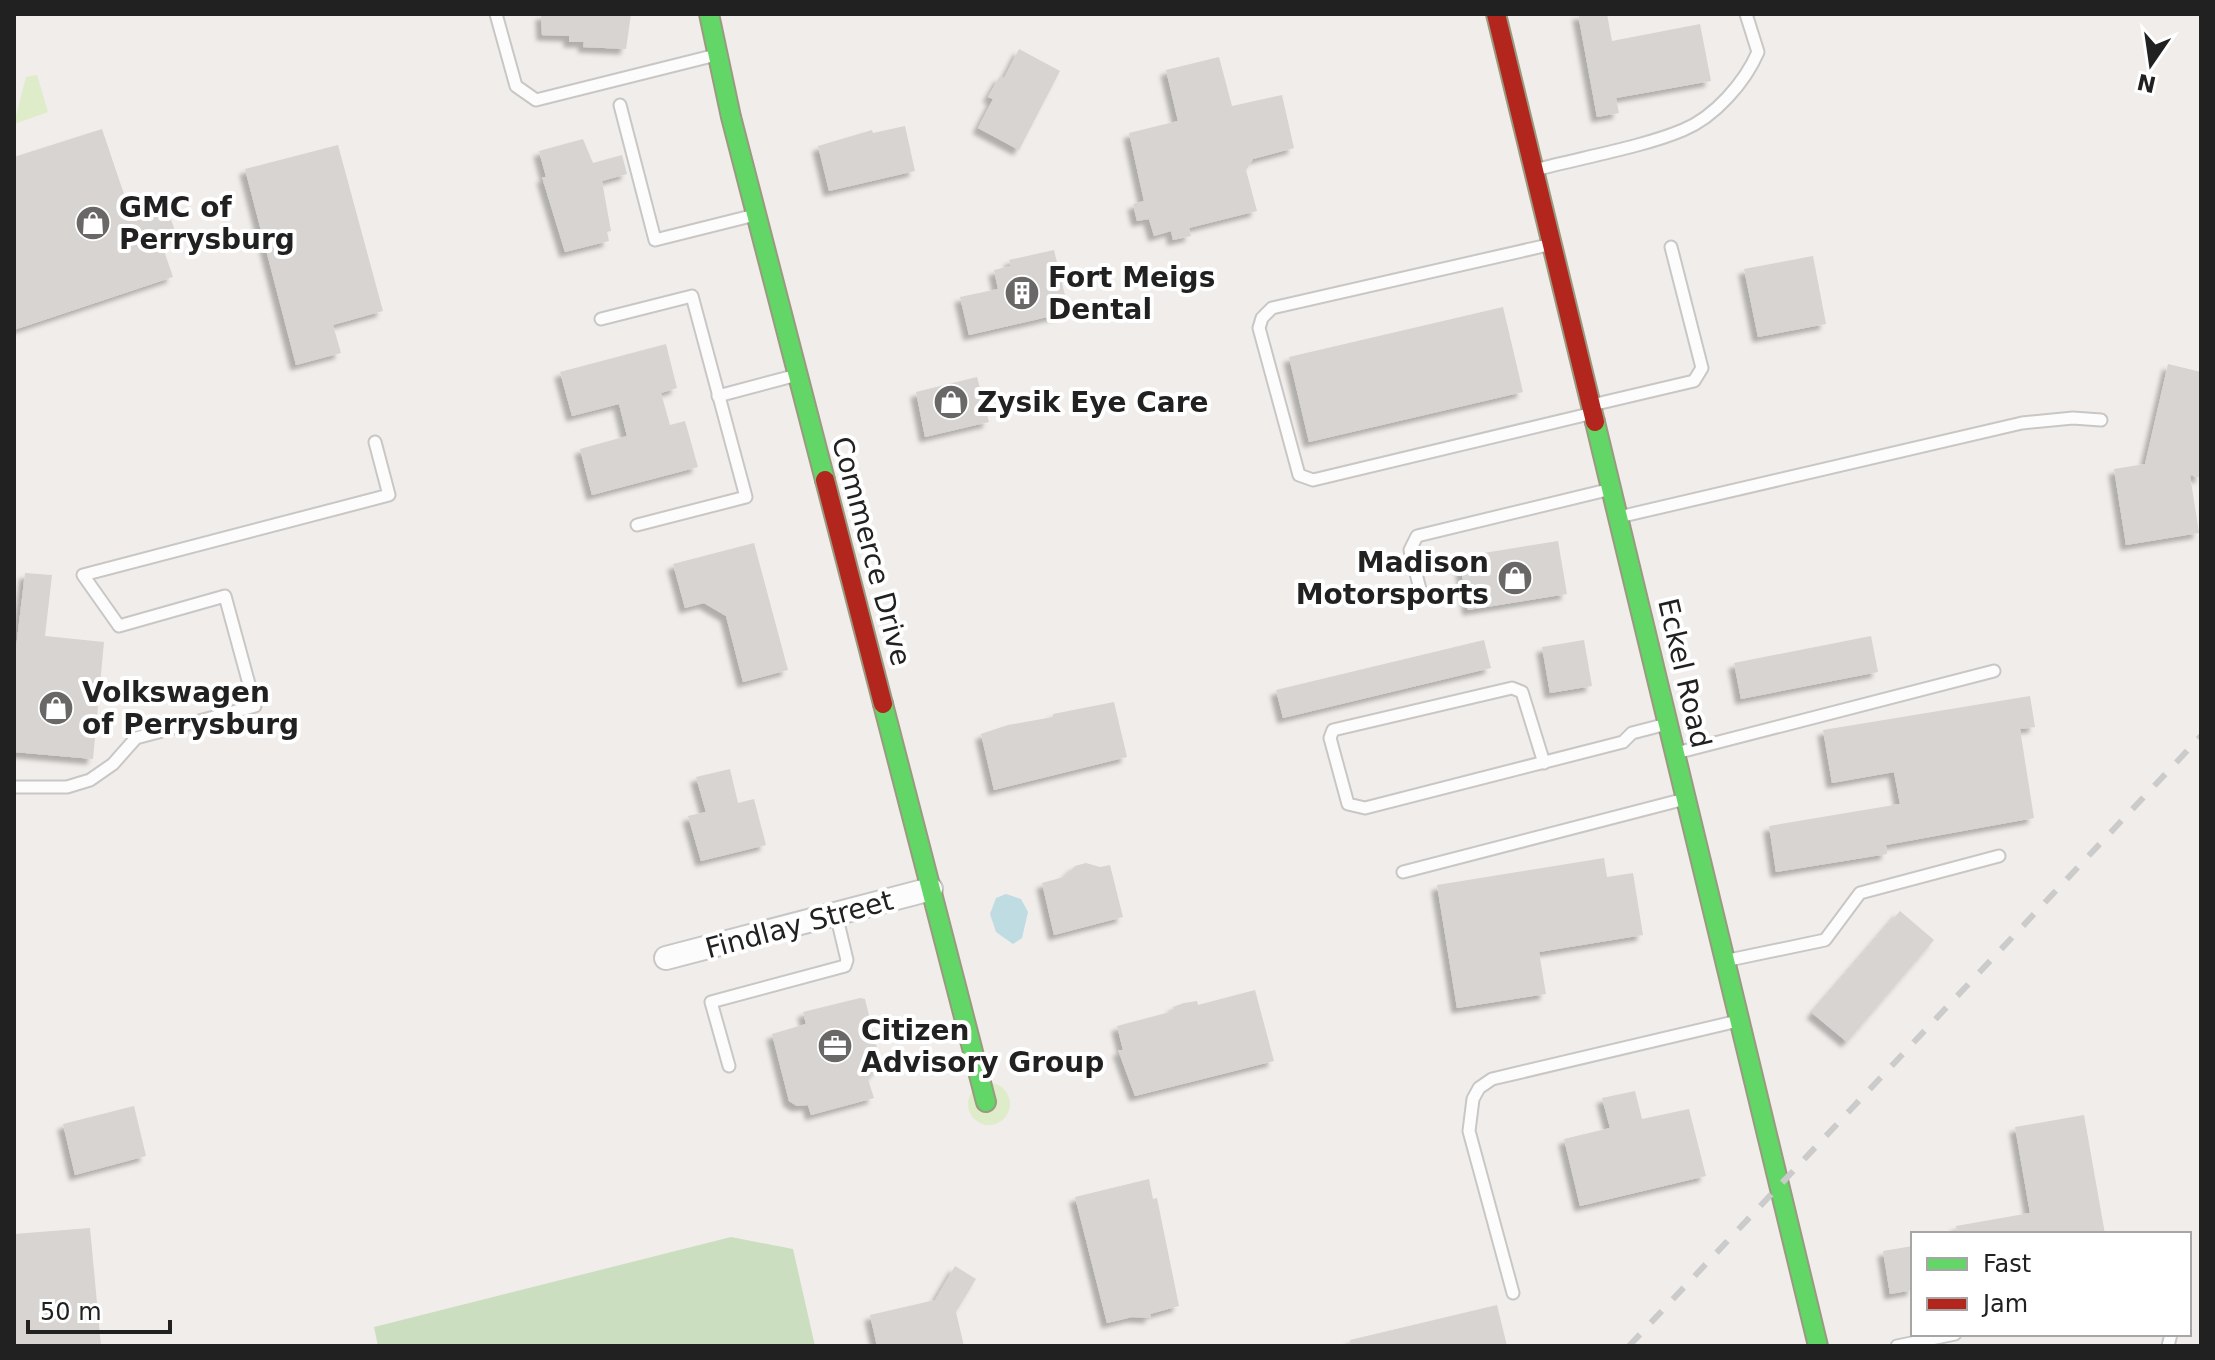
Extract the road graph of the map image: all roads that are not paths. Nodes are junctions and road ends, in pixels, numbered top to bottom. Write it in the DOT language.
graph roads {
  1 [pos="496,14"];
  2 [pos="709,14"];
  3 [pos="1496,14"];
  4 [pos="1746,14"];
  5 [pos="716,55"];
  6 [pos="620,105"];
  7 [pos="1534,170"];
  8 [pos="756,215"];
  9 [pos="1552,244"];
  10 [pos="1671,247"];
  11 [pos="601,319"];
  12 [pos="798,375"];
  13 [pos="718,396"];
  14 [pos="1592,409"];
  15 [pos="2101,420"];
  16 [pos="375,442"];
  17 [pos="1612,489"];
  18 [pos="1618,517"];
  19 [pos="637,525"];
  20 [pos="1421,593"];
  21 [pos="1994,671"];
  22 [pos="1668,724"];
  23 [pos="1675,753"];
  24 [pos="1544,763"];
  25 [pos="14,787"];
  26 [pos="1686,798"];
  27 [pos="1999,856"];
  28 [pos="1403,872"];
  29 [pos="931,889"];
  30 [pos="836,914"];
  31 [pos="666,958"];
  32 [pos="1725,961"];
  33 [pos="1739,1020"];
  34 [pos="729,1066"];
  35 [pos="986,1102"];
  36 [pos="1513,1293"];
  37 [pos="1945,1336"];
  38 [pos="1818,1346"];
  39 [pos="1897,1346"];
  1 -- 5 [label="lane"];
  2 -- 5 [label="street, Commerce Drive"];
  3 -- 7 [label="street, Eckel Road"];
  4 -- 7 [label="lane"];
  5 -- 8 [label="street, Commerce Drive"];
  6 -- 8 [label="lane"];
  7 -- 9 [label="street, Eckel Road"];
  8 -- 12 [label="street, Commerce Drive"];
  9 -- 14 [label="street, Eckel Road"];
  9 -- 14 [label="lane"];
  10 -- 14 [label="lane"];
  11 -- 13 [label="lane"];
  12 -- 13 [label="lane"];
  12 -- 29 [label="street, Commerce Drive"];
  13 -- 19 [label="lane"];
  14 -- 17 [label="street, Eckel Road"];
  15 -- 18 [label="lane"];
  16 -- 25 [label="lane"];
  17 -- 18 [label="street, Eckel Road"];
  17 -- 20 [label="lane"];
  18 -- 22 [label="street, Eckel Road"];
  21 -- 23 [label="lane"];
  22 -- 23 [label="street, Eckel Road"];
  22 -- 24 [label="lane"];
  23 -- 26 [label="street, Eckel Road"];
  24 -- 24 [label="lane"];
  26 -- 28 [label="lane"];
  26 -- 32 [label="street, Eckel Road"];
  27 -- 32 [label="lane"];
  29 -- 30 [label="street, Findlay Street"];
  29 -- 35 [label="street, Commerce Drive"];
  30 -- 31 [label="street, Findlay Street"];
  30 -- 34 [label="lane"];
  32 -- 33 [label="street, Eckel Road"];
  33 -- 36 [label="lane"];
  33 -- 38 [label="street, Eckel Road"];
  37 -- 39 [label="lane"];
}
